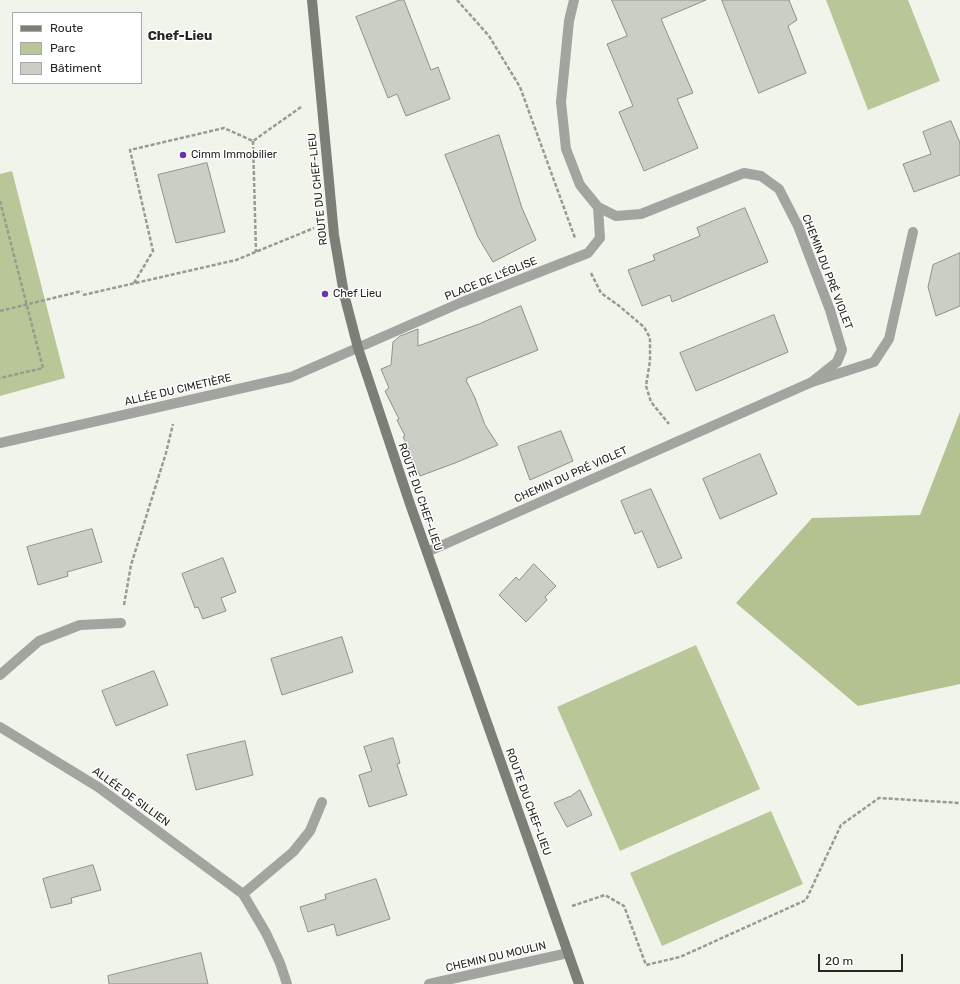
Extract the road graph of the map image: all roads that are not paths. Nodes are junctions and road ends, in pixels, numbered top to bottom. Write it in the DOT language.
graph roads {
  1 [pos="312,0"];
  2 [pos="574,0"];
  3 [pos="598,207"];
  4 [pos="913,232"];
  5 [pos="358,348"];
  6 [pos="812,382"];
  7 [pos="0,443"];
  8 [pos="427,552"];
  9 [pos="121,623"];
  10 [pos="0,675"];
  11 [pos="0,727"];
  12 [pos="322,802"];
  13 [pos="243,894"];
  14 [pos="568,953"];
  15 [pos="287,984"];
  16 [pos="430,984"];
  17 [pos="579,984"];
  1 -- 5 [label="main road, ROUTE DU CHEF-LIEU"];
  2 -- 3 [label="street, CHEMIN DU PRÉ VIOLET"];
  3 -- 5 [label="street, PLACE DE L'ÉGLISE"];
  3 -- 6 [label="street, CHEMIN DU PRÉ VIOLET"];
  4 -- 6 [label="street, CHEMIN DU PRÉ VIOLET"];
  5 -- 7 [label="street, ALLÉE DU CIMETIÈRE"];
  5 -- 8 [label="main road, ROUTE DU CHEF-LIEU"];
  6 -- 8 [label="street, CHEMIN DU PRÉ VIOLET"];
  8 -- 14 [label="main road, ROUTE DU CHEF-LIEU"];
  9 -- 10 [label="street"];
  11 -- 13 [label="street, ALLÉE DE SILLIEN"];
  12 -- 13 [label="street"];
  13 -- 15 [label="street, ALLÉE DE SILLIEN"];
  14 -- 16 [label="street, CHEMIN DU MOULIN"];
  14 -- 17 [label="main road, ROUTE DU CHEF-LIEU"];
}
